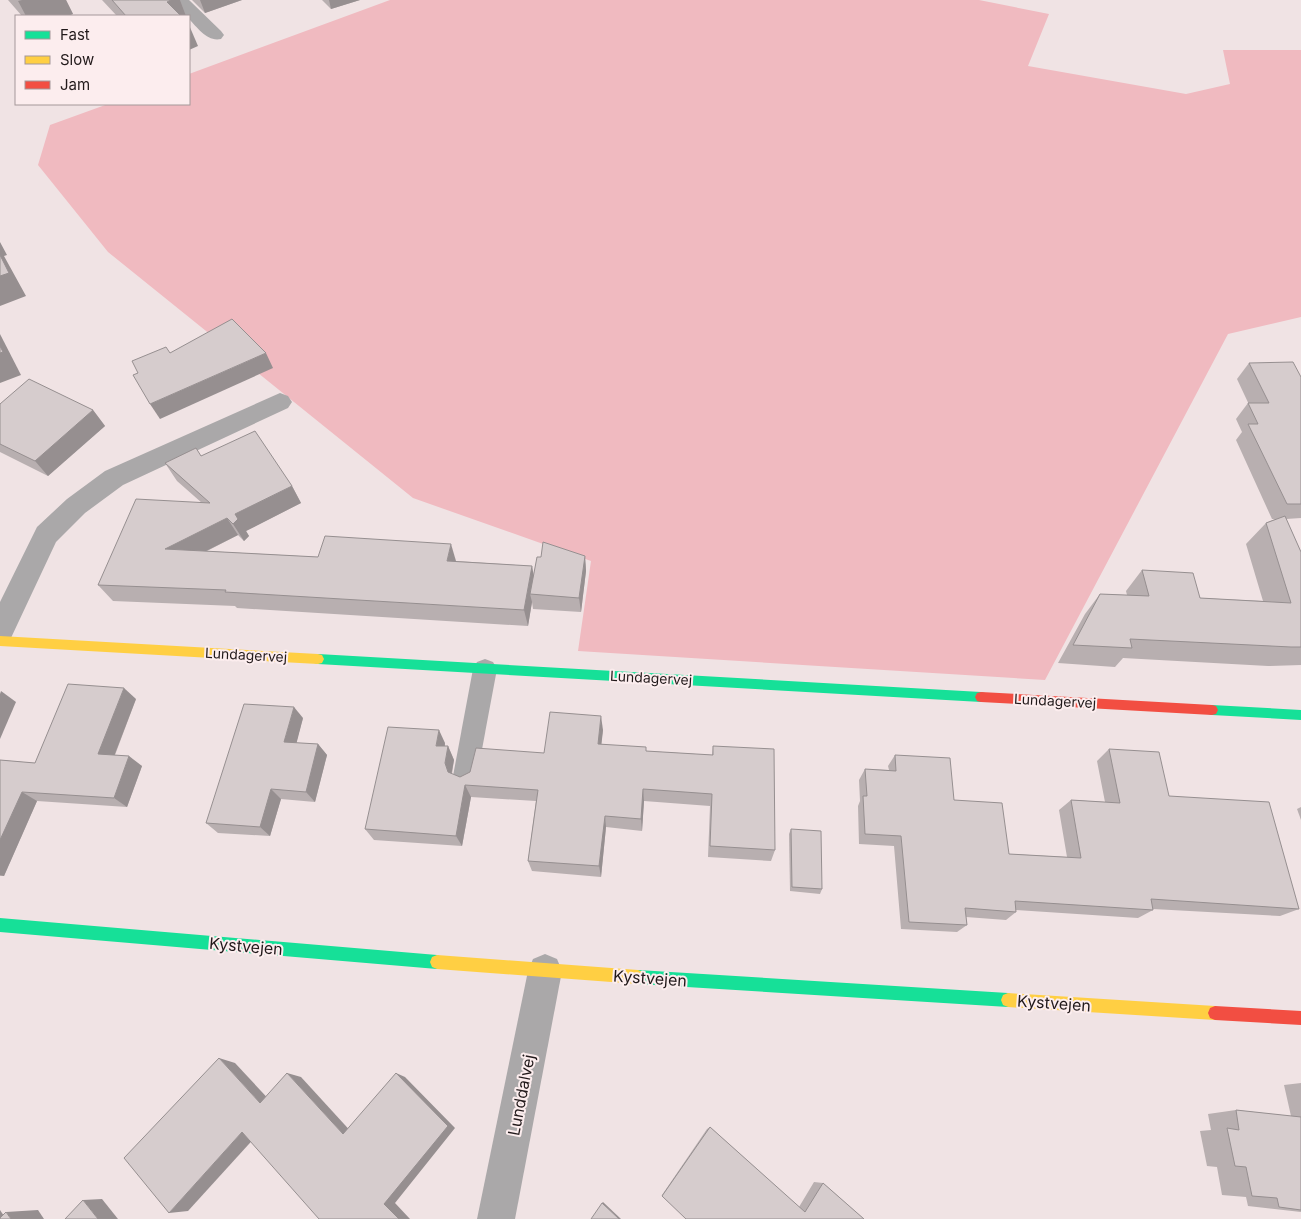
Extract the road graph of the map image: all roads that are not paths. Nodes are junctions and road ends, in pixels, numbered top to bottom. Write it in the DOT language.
graph roads {
  1 [pos="180,0"];
  2 [pos="215,35"];
  3 [pos="280,402"];
  4 [pos="0,631"];
  5 [pos="0,641"];
  6 [pos="485,669"];
  7 [pos="1301,715"];
  8 [pos="464,776"];
  9 [pos="0,925"];
  10 [pos="545,971"];
  11 [pos="1301,1018"];
  12 [pos="496,1219"];
  1 -- 2 [label="street"];
  3 -- 4 [label="street"];
  5 -- 6 [label="street, Lundagervej"];
  6 -- 7 [label="street, Lundagervej"];
  6 -- 8 [label="lane"];
  9 -- 10 [label="street, Kystvejen"];
  10 -- 11 [label="street, Kystvejen"];
  10 -- 12 [label="street, Lunddalvej"];
}
